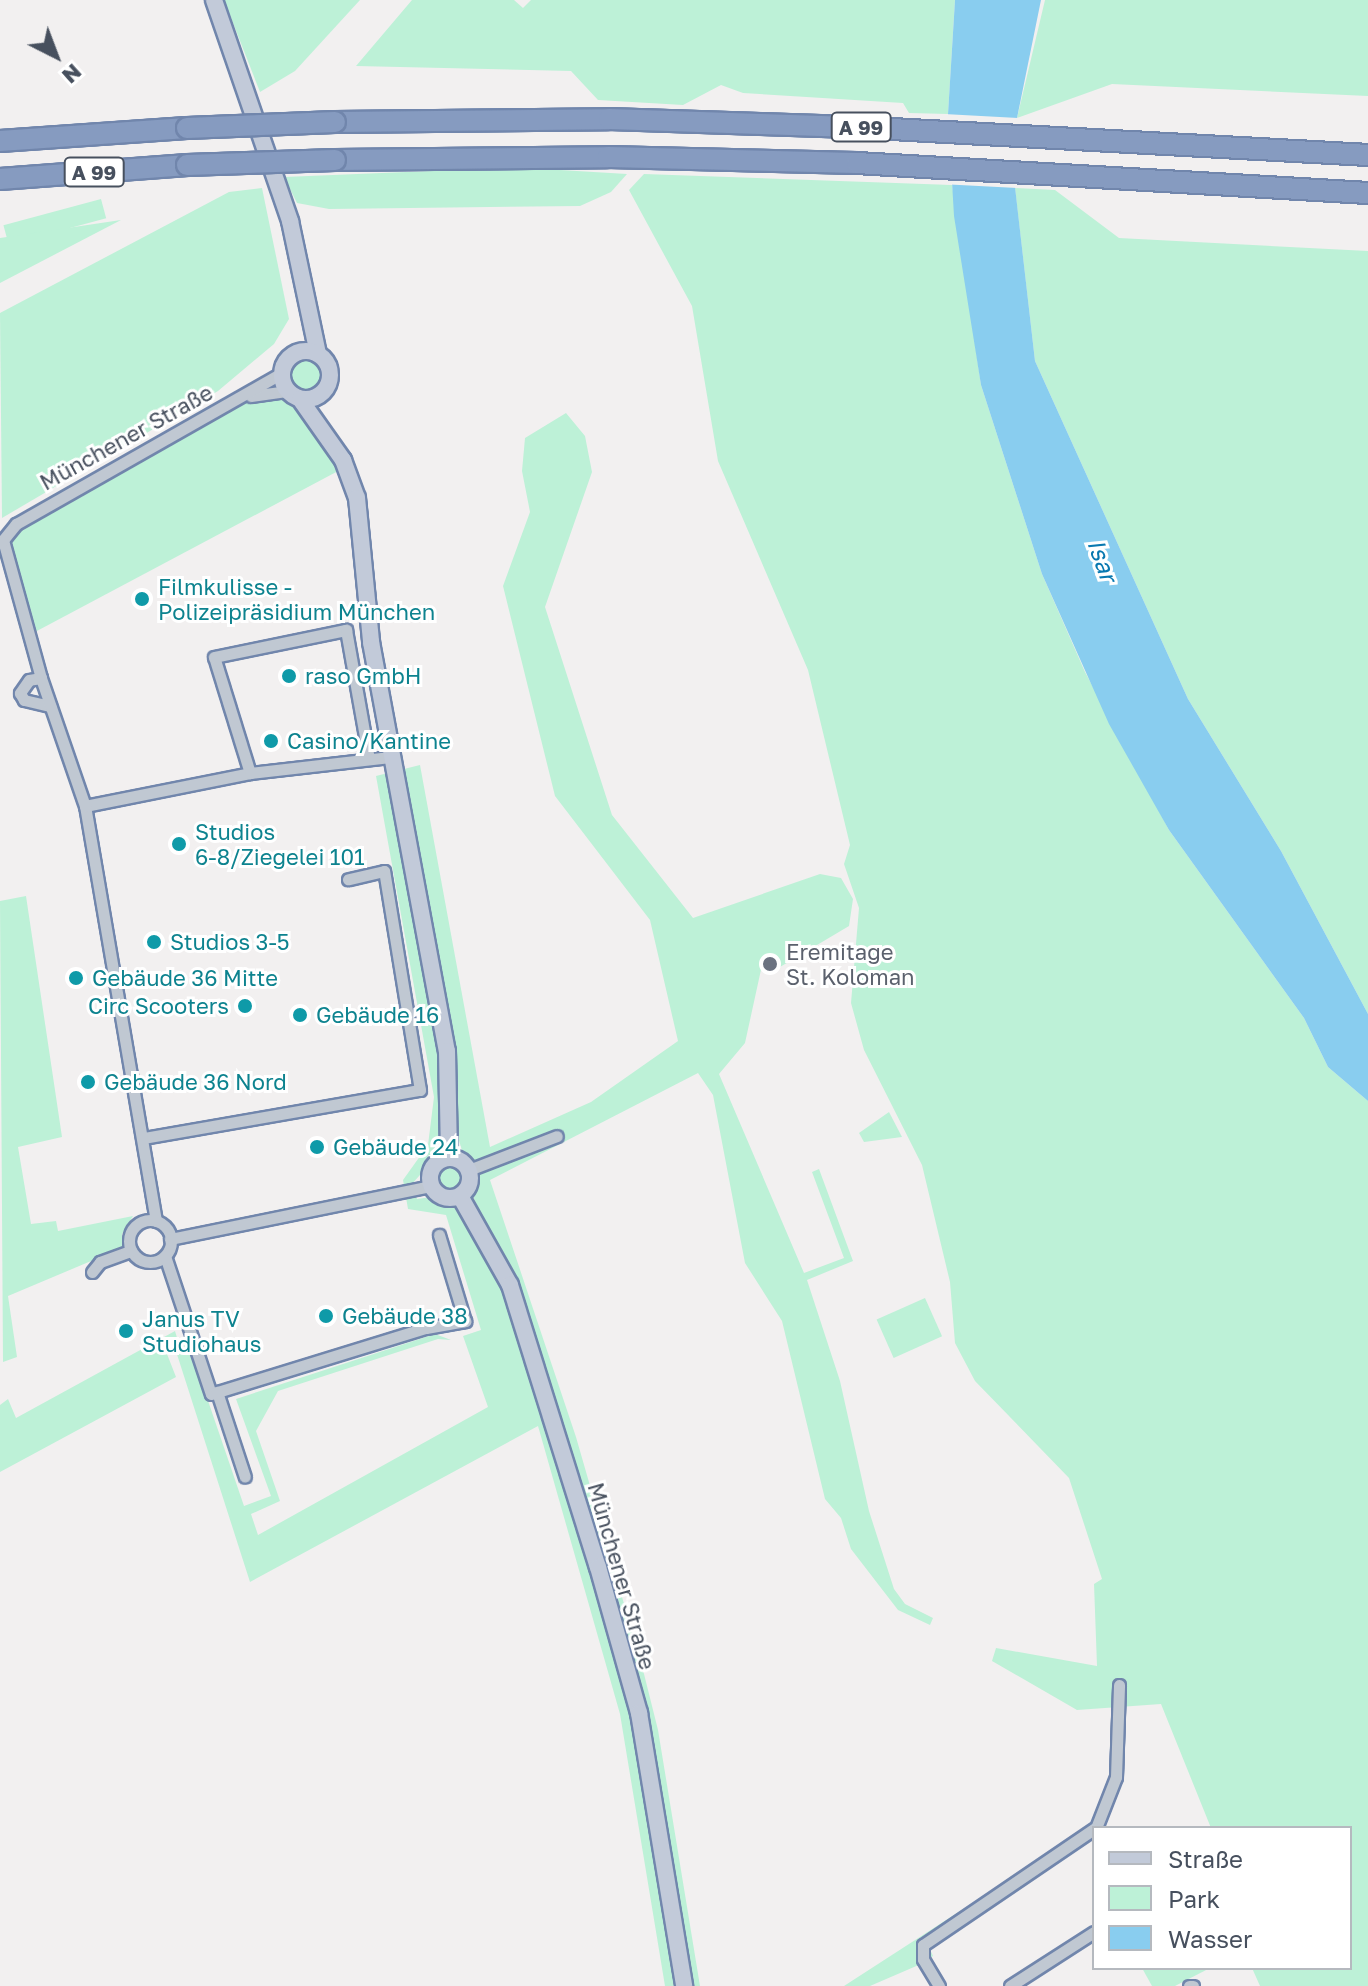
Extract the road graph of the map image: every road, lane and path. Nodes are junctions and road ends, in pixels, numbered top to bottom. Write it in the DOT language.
graph roads {
  1 [pos="214,0"];
  2 [pos="0,141"];
  3 [pos="1368,155"];
  4 [pos="0,179"];
  5 [pos="1368,193"];
  6 [pos="307,310"];
  7 [pos="318,354"];
  8 [pos="294,355"];
  9 [pos="282,373"];
  10 [pos="324,392"];
  11 [pos="294,395"];
  12 [pos="235,401"];
  13 [pos="339,452"];
  14 [pos="41,678"];
  15 [pos="50,706"];
  16 [pos="390,757"];
  17 [pos="369,759"];
  18 [pos="250,773"];
  19 [pos="85,806"];
  20 [pos="348,879"];
  21 [pos="557,1136"];
  22 [pos="144,1138"];
  23 [pos="449,1158"];
  24 [pos="469,1170"];
  25 [pos="430,1186"];
  26 [pos="460,1196"];
  27 [pos="156,1221"];
  28 [pos="439,1235"];
  29 [pos="170,1239"];
  30 [pos="131,1251"];
  31 [pos="165,1256"];
  32 [pos="92,1272"];
  33 [pos="217,1392"];
  34 [pos="245,1477"];
  35 [pos="1119,1685"];
  36 [pos="1096,1826"];
  37 [pos="1092,1831"];
  38 [pos="1092,1933"];
  39 [pos="684,1986"];
  40 [pos="939,1986"];
  41 [pos="1010,1986"];
  1 -- 6 [label="main road"];
  2 -- 3 [label="highway, A 99, bridge"];
  4 -- 5 [label="highway, A 99, bridge"];
  6 -- 7 [label="main road"];
  6 -- 8 [label="main road"];
  7 -- 8 [label="main road"];
  7 -- 10 [label="main road"];
  8 -- 9 [label="main road"];
  9 -- 11 [label="main road"];
  9 -- 12 [label="street, Münchener Straße"];
  10 -- 11 [label="main road"];
  10 -- 13 [label="main road"];
  11 -- 12 [label="street, Münchener Straße"];
  11 -- 13 [label="main road"];
  12 -- 14 [label="street, Münchener Straße"];
  13 -- 16 [label="main road"];
  14 -- 15 [label="street, Münchener Straße"];
  14 -- 15 [label="street"];
  15 -- 19 [label="street, Münchener Straße"];
  16 -- 17 [label="street"];
  16 -- 23 [label="main road"];
  17 -- 18 [label="street"];
  17 -- 18 [label="street"];
  18 -- 19 [label="street"];
  19 -- 22 [label="street, Münchener Straße"];
  20 -- 22 [label="street"];
  21 -- 24 [label="street"];
  22 -- 27 [label="street, Münchener Straße"];
  23 -- 24 [label="main road"];
  23 -- 25 [label="main road"];
  24 -- 26 [label="main road"];
  25 -- 26 [label="main road"];
  25 -- 29 [label="street"];
  26 -- 39 [label="main road, Münchener Straße"];
  27 -- 29 [label="street, Münchener Straße"];
  27 -- 30 [label="street"];
  28 -- 33 [label="street"];
  29 -- 31 [label="street"];
  30 -- 31 [label="street"];
  30 -- 32 [label="street"];
  31 -- 33 [label="street"];
  33 -- 34 [label="street"];
  35 -- 36 [label="street"];
  37 -- 40 [label="street"];
  38 -- 41 [label="street"];
}
